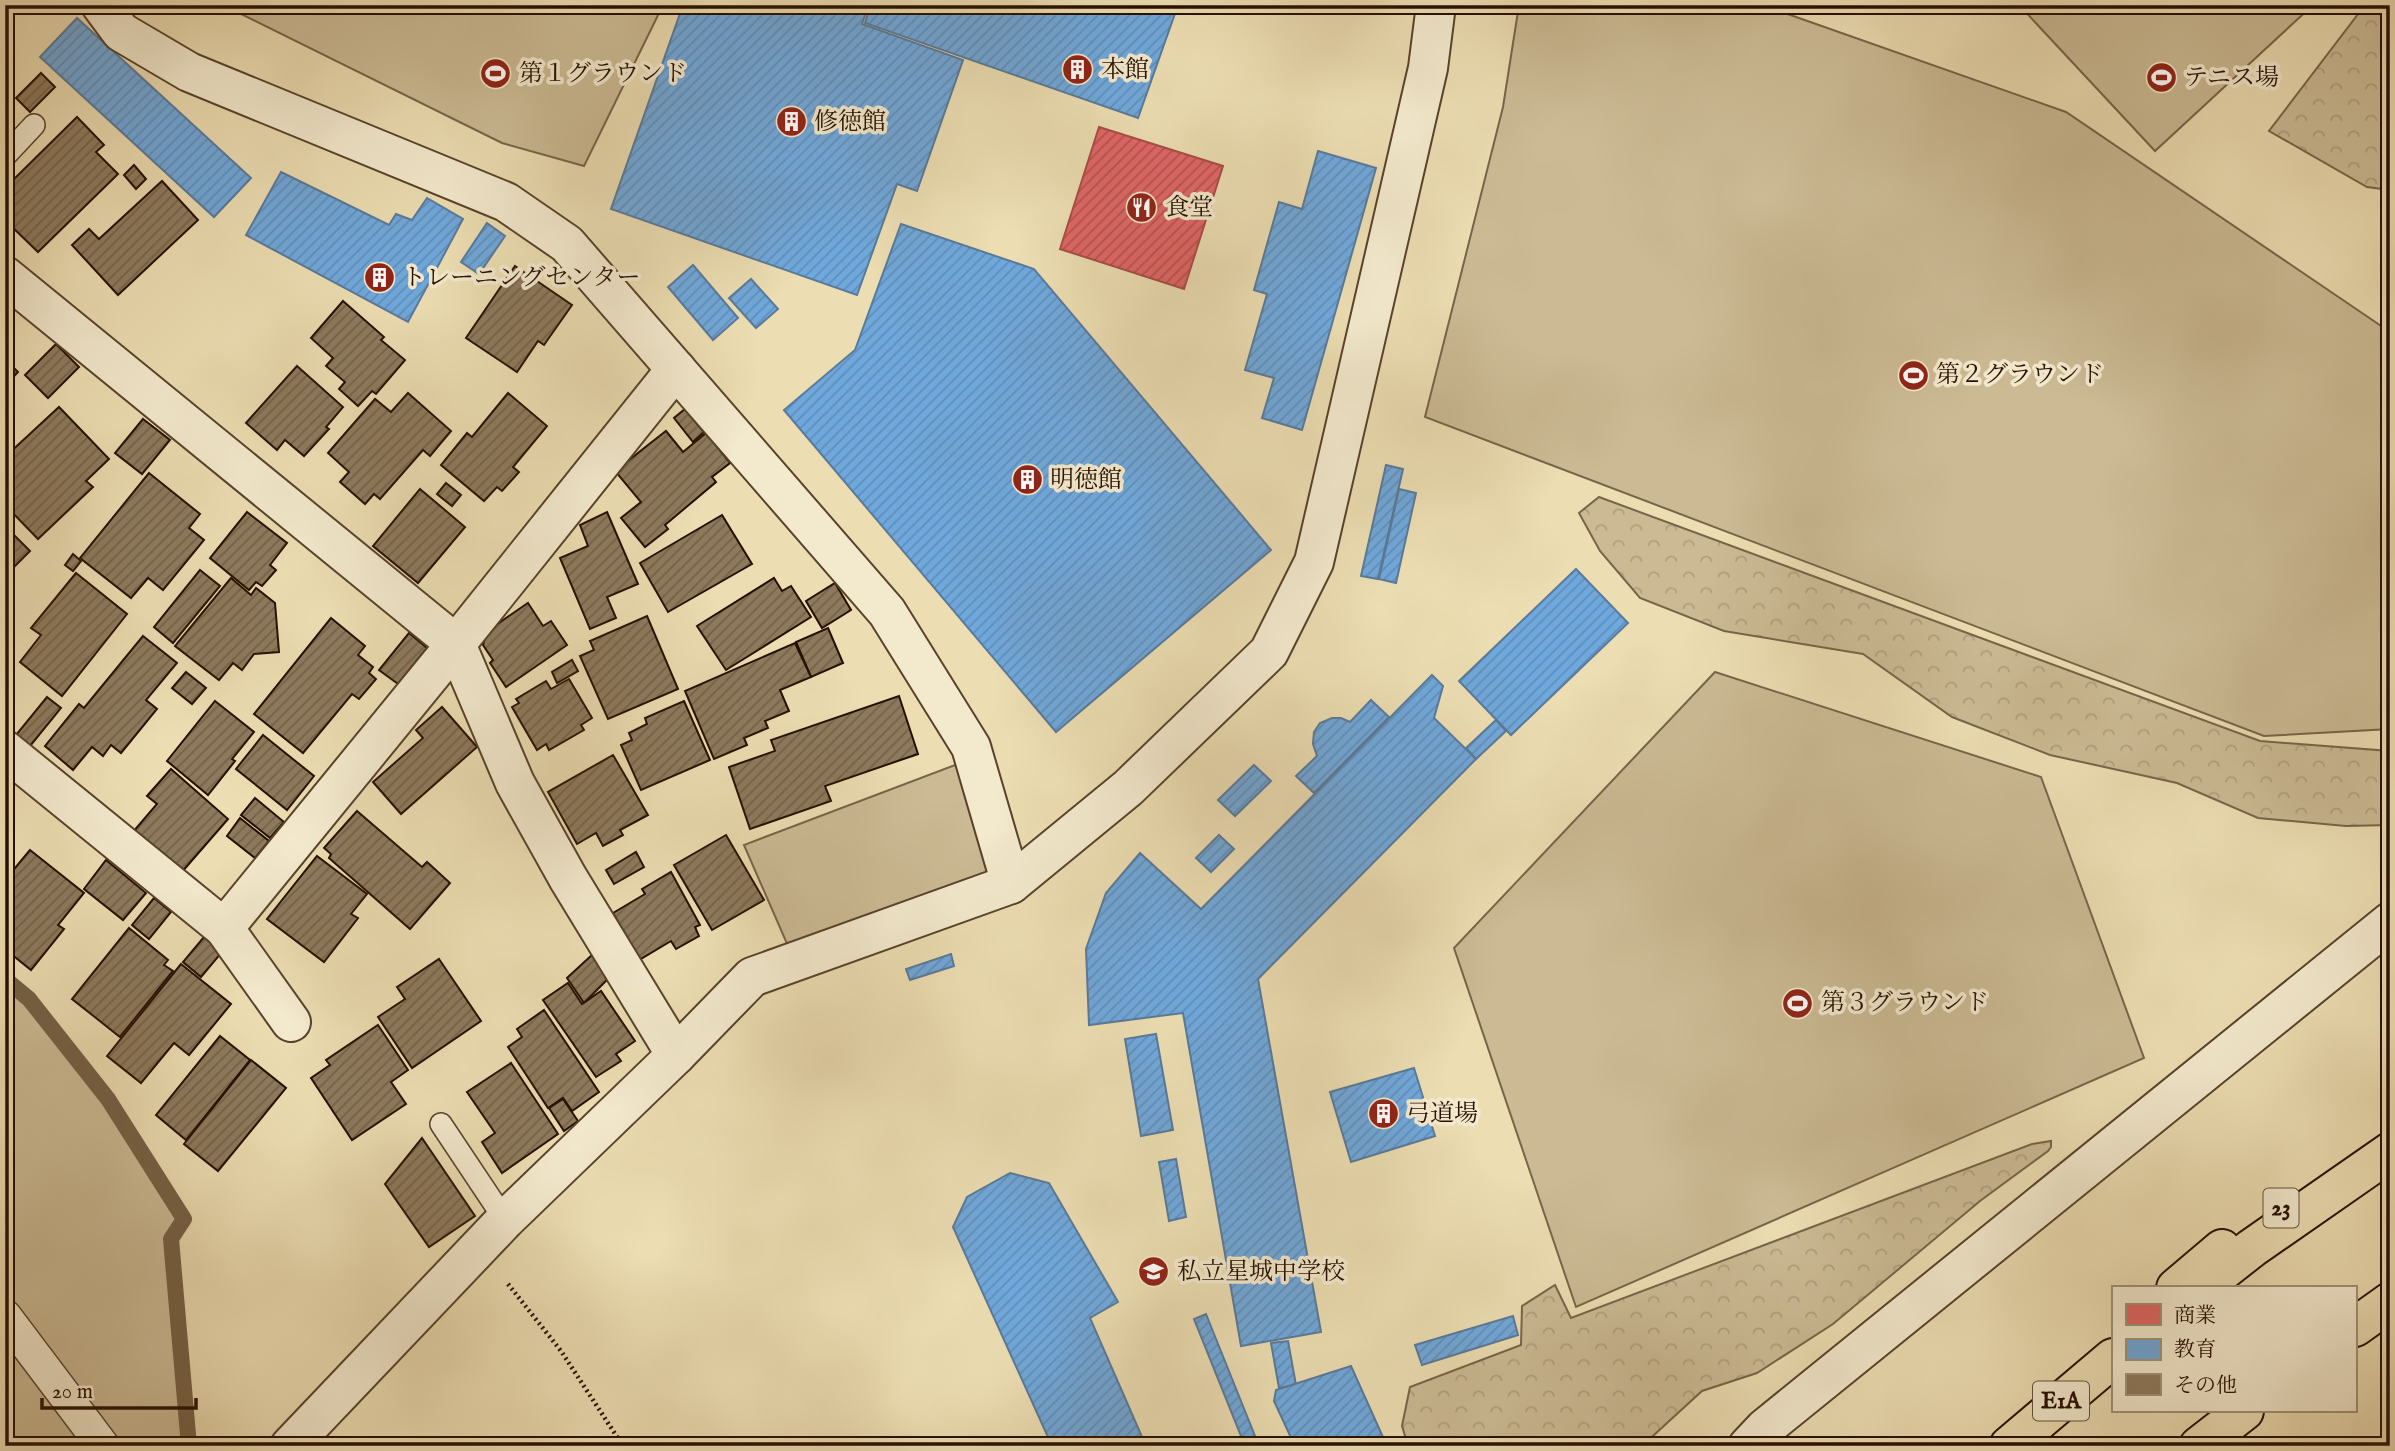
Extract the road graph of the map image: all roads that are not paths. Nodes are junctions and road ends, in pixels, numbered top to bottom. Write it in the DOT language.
graph roads {
  1 [pos="102,5"];
  2 [pos="1436,5"];
  3 [pos="34,125"];
  4 [pos="5,156"];
  5 [pos="5,276"];
  6 [pos="676,369"];
  7 [pos="456,644"];
  8 [pos="5,750"];
  9 [pos="1011,884"];
  10 [pos="2390,922"];
  11 [pos="223,928"];
  12 [pos="291,1022"];
  13 [pos="677,1055"];
  14 [pos="441,1124"];
  15 [pos="2390,1133"];
  16 [pos="2390,1152"];
  17 [pos="505,1220"];
  18 [pos="2178,1286"];
  19 [pos="2204,1286"];
  20 [pos="2390,1302"];
  21 [pos="5,1316"];
  22 [pos="2390,1320"];
  23 [pos="2356,1326"];
  24 [pos="2112,1342"];
  25 [pos="2356,1344"];
  26 [pos="2112,1358"];
  27 [pos="2243,1412"];
  28 [pos="2263,1412"];
  29 [pos="103,1446"];
  30 [pos="290,1446"];
  31 [pos="1748,1446"];
  32 [pos="1989,1446"];
  33 [pos="2009,1446"];
  34 [pos="2199,1446"];
  35 [pos="2219,1446"];
  1 -- 6 [label="street"];
  2 -- 9 [label="street"];
  3 -- 4 [label="lane"];
  5 -- 7 [label="street"];
  6 -- 7 [label="street"];
  6 -- 9 [label="street"];
  7 -- 11 [label="street"];
  7 -- 13 [label="street"];
  8 -- 11 [label="street"];
  9 -- 13 [label="street"];
  10 -- 31 [label="street"];
  11 -- 12 [label="street"];
  13 -- 17 [label="street"];
  14 -- 17 [label="lane"];
  15 -- 18 [label="highway, 23"];
  16 -- 19 [label="highway"];
  17 -- 30 [label="street"];
  20 -- 23 [label="highway"];
  21 -- 29 [label="street"];
  22 -- 25 [label="highway"];
  24 -- 32 [label="highway"];
  26 -- 33 [label="highway, E1A"];
  27 -- 34 [label="highway"];
  28 -- 35 [label="highway"];
}
